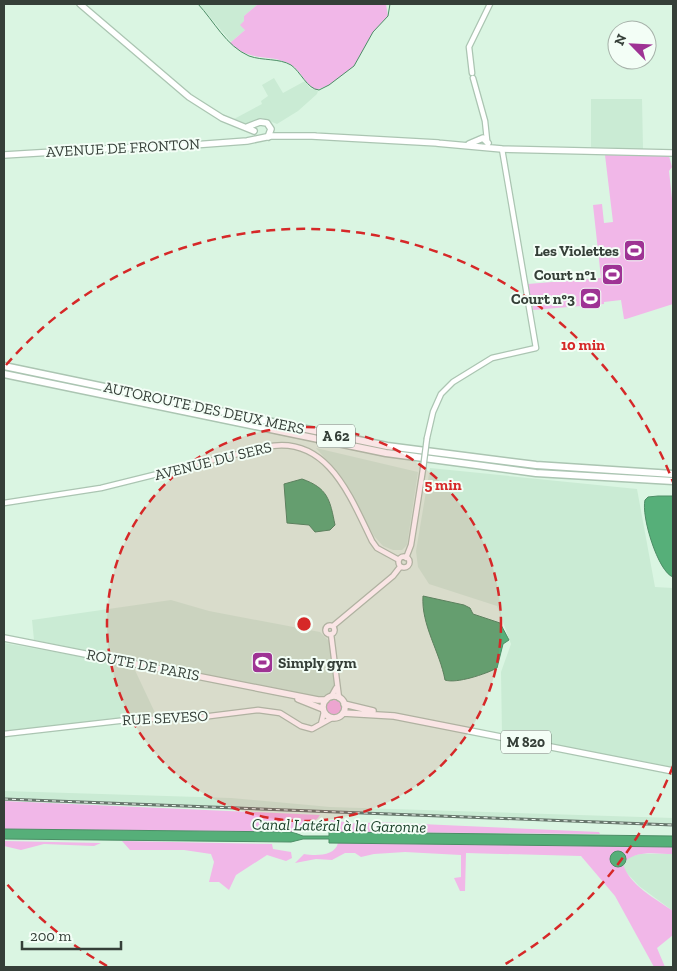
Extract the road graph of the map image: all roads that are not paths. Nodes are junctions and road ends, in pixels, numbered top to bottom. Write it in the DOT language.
graph roads {
  1 [pos="80,4"];
  2 [pos="490,4"];
  3 [pos="271,131"];
  4 [pos="256,132"];
  5 [pos="316,136"];
  6 [pos="268,137"];
  7 [pos="483,143"];
  8 [pos="516,148"];
  9 [pos="502,149"];
  10 [pos="673,153"];
  11 [pos="4,155"];
  12 [pos="4,366"];
  13 [pos="4,374"];
  14 [pos="673,474"];
  15 [pos="673,481"];
  16 [pos="4,503"];
  17 [pos="406,558"];
  18 [pos="399,560"];
  19 [pos="400,566"];
  20 [pos="4,638"];
  21 [pos="336,688"];
  22 [pos="282,693"];
  23 [pos="328,698"];
  24 [pos="339,698"];
  25 [pos="344,704"];
  26 [pos="323,711"];
  27 [pos="343,712"];
  28 [pos="378,714"];
  29 [pos="332,718"];
  30 [pos="320,725"];
  31 [pos="4,734"];
  32 [pos="673,771"];
  1 -- 4 [label="main road"];
  2 -- 7 [label="street"];
  3 -- 4 [label="main road, AVENUE DE FRONTON"];
  3 -- 5 [label="main road, AVENUE DE FRONTON"];
  3 -- 6 [label="main road"];
  4 -- 6 [label="main road, AVENUE DE FRONTON"];
  4 -- 11 [label="main road, AVENUE DE FRONTON"];
  5 -- 6 [label="main road, AVENUE DE FRONTON"];
  5 -- 7 [label="main road, AVENUE DE FRONTON"];
  7 -- 8 [label="main road, AVENUE DE FRONTON"];
  7 -- 9 [label="main road, AVENUE DE FRONTON"];
  8 -- 9 [label="main road, AVENUE DE FRONTON"];
  8 -- 10 [label="main road"];
  9 -- 17 [label="street, bridge"];
  12 -- 14 [label="highway, AUTOROUTE DES DEUX MERS / A 62"];
  13 -- 15 [label="highway, AUTOROUTE DES DEUX MERS / A 62"];
  16 -- 18 [label="street, AVENUE DU SERS"];
  17 -- 18 [label="street"];
  17 -- 19 [label="street"];
  18 -- 19 [label="street"];
  19 -- 21 [label="street"];
  20 -- 22 [label="main road, ROUTE DE PARIS"];
  21 -- 23 [label="street"];
  21 -- 24 [label="street"];
  22 -- 23 [label="main road, ROUTE DE PARIS"];
  22 -- 26 [label="main road, ROUTE DE PARIS"];
  23 -- 24 [label="main road"];
  23 -- 26 [label="main road"];
  24 -- 25 [label="main road"];
  25 -- 27 [label="main road"];
  25 -- 28 [label="main road, M 820"];
  26 -- 29 [label="main road"];
  26 -- 30 [label="street"];
  27 -- 28 [label="main road, M 820"];
  27 -- 29 [label="main road"];
  28 -- 32 [label="main road, M 820"];
  29 -- 30 [label="street"];
  30 -- 31 [label="street, RUE SEVESO"];
}
